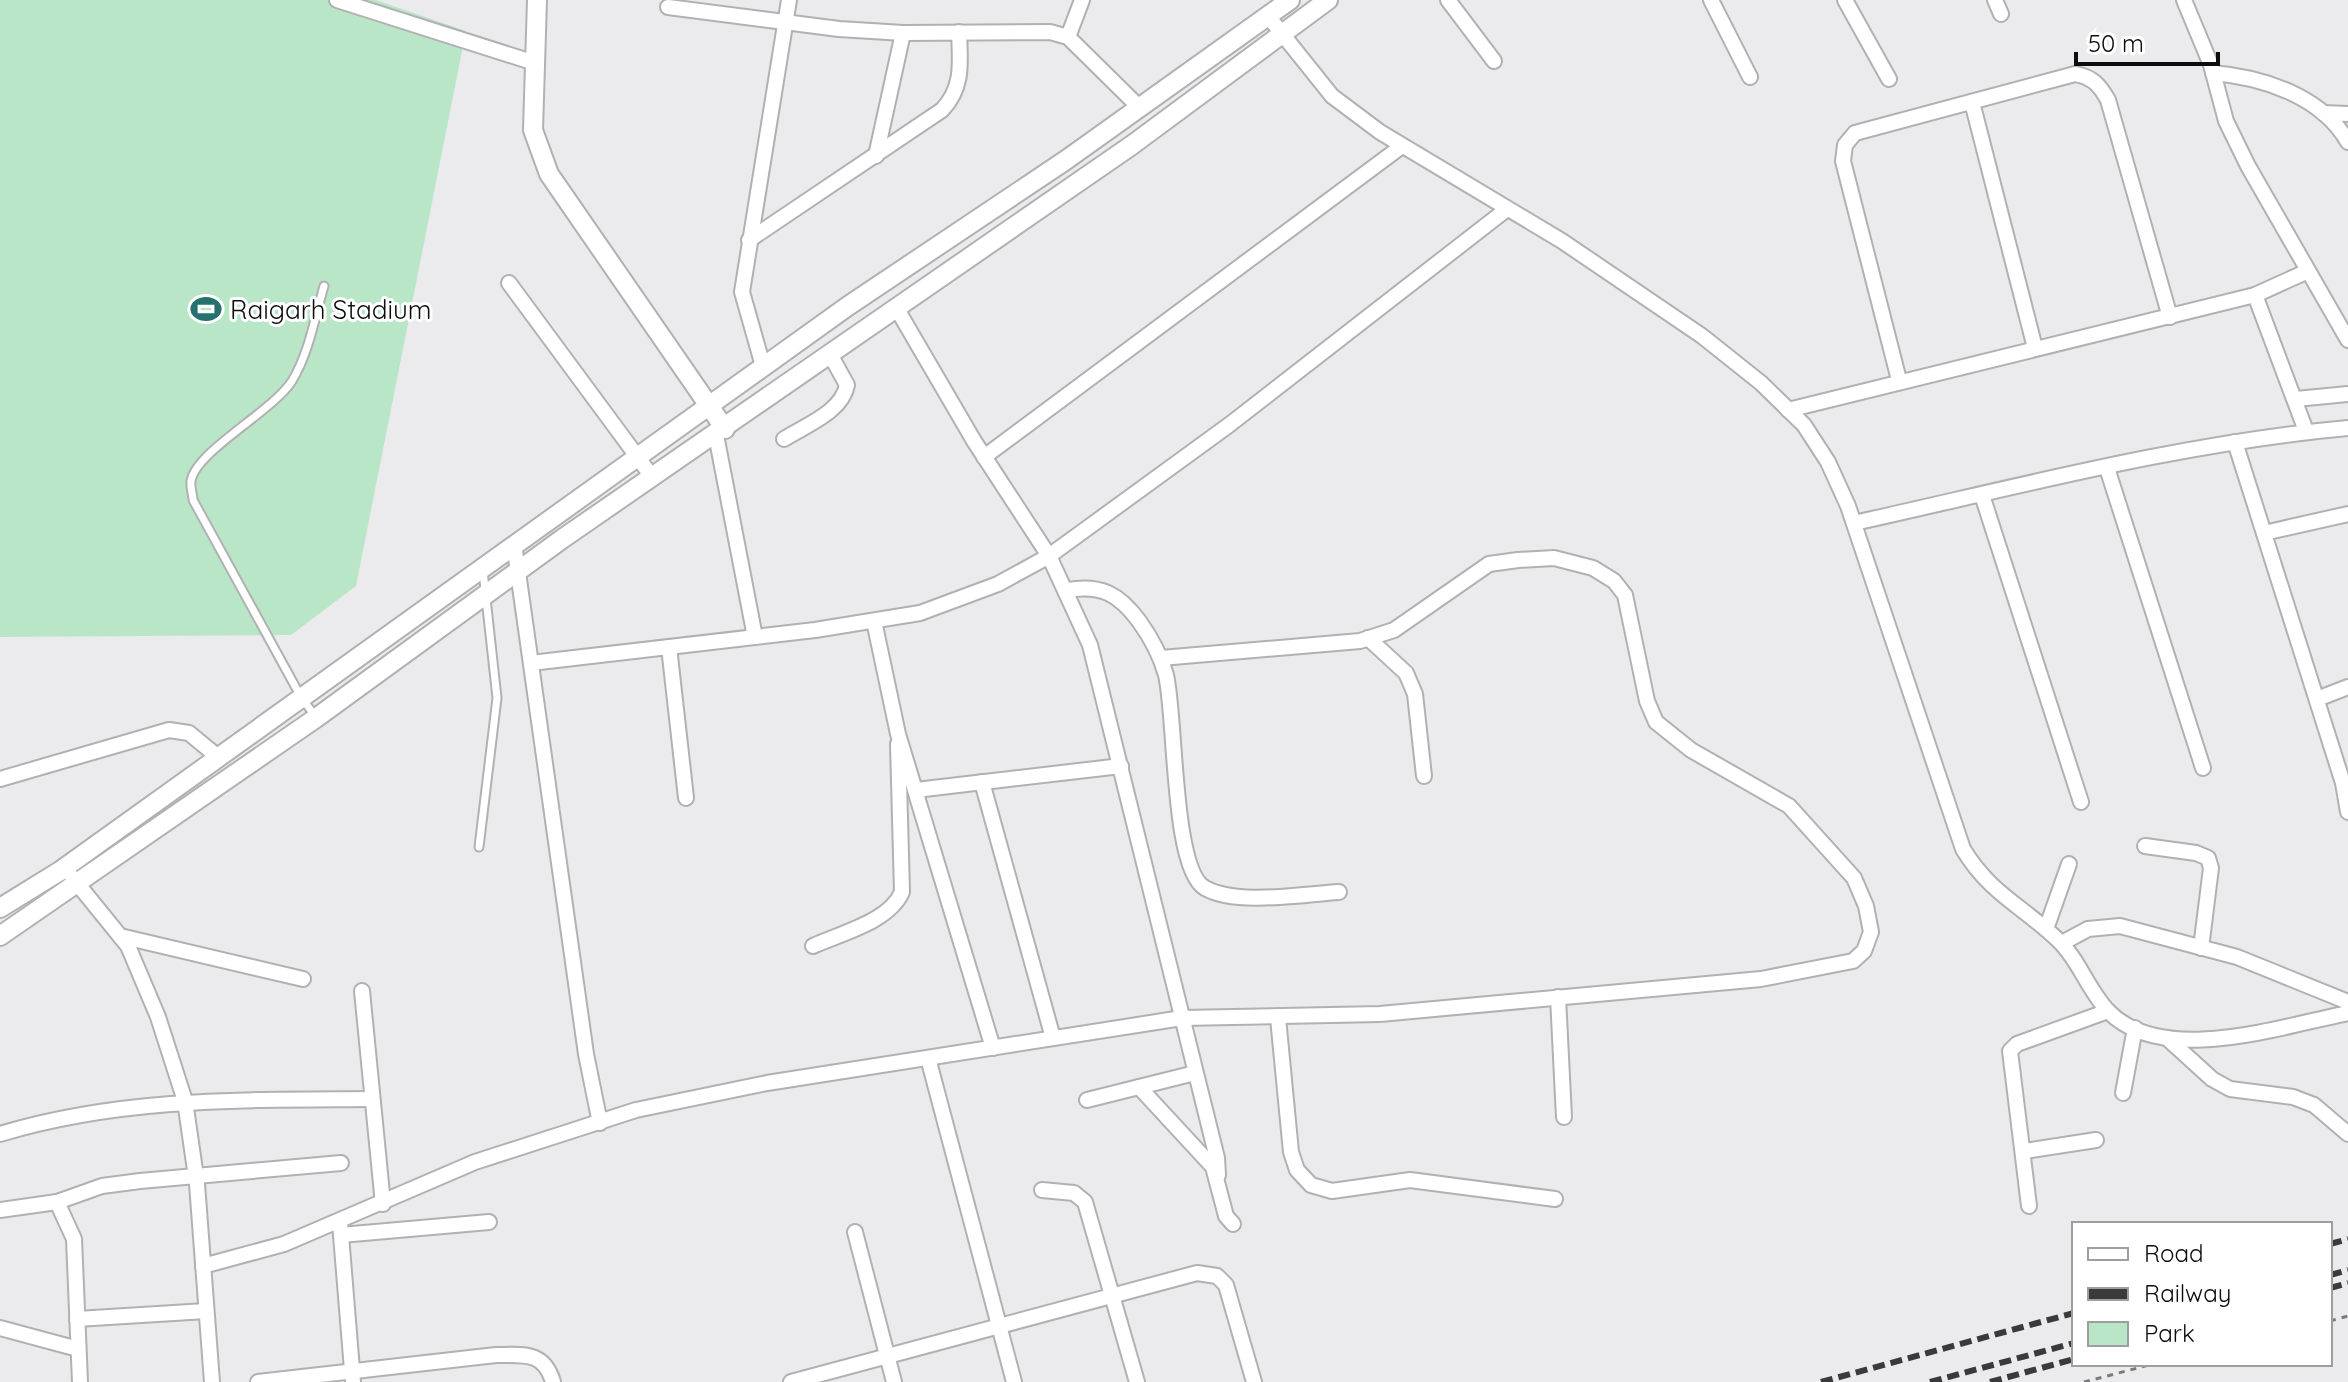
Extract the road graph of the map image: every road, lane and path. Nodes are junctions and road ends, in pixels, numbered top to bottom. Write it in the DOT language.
graph roads {
  1 [pos="337,0"];
  2 [pos="537,0"];
  3 [pos="789,0"];
  4 [pos="1082,0"];
  5 [pos="1290,0"];
  6 [pos="1328,0"];
  7 [pos="1448,0"];
  8 [pos="1711,0"];
  9 [pos="1845,0"];
  10 [pos="2184,0"];
  11 [pos="668,7"];
  12 [pos="1268,16"];
  13 [pos="786,23"];
  14 [pos="959,32"];
  15 [pos="903,33"];
  16 [pos="1282,34"];
  17 [pos="1068,37"];
  18 [pos="1494,61"];
  19 [pos="535,63"];
  20 [pos="2213,73"];
  21 [pos="1750,77"];
  22 [pos="1889,79"];
  23 [pos="1972,102"];
  24 [pos="1139,107"];
  25 [pos="2322,113"];
  26 [pos="2348,114"];
  27 [pos="2348,142"];
  28 [pos="1402,146"];
  29 [pos="876,156"];
  30 [pos="1507,209"];
  31 [pos="749,240"];
  32 [pos="2308,271"];
  33 [pos="509,283"];
  34 [pos="324,286"];
  35 [pos="2255,295"];
  36 [pos="897,309"];
  37 [pos="2170,317"];
  38 [pos="2348,340"];
  39 [pos="2035,348"];
  40 [pos="831,356"];
  41 [pos="763,366"];
  42 [pos="1899,380"];
  43 [pos="2348,394"];
  44 [pos="2296,399"];
  45 [pos="709,405"];
  46 [pos="1788,410"];
  47 [pos="2348,428"];
  48 [pos="2306,431"];
  49 [pos="721,432"];
  50 [pos="784,439"];
  51 [pos="2235,442"];
  52 [pos="636,457"];
  53 [pos="984,457"];
  54 [pos="2107,468"];
  55 [pos="653,478"];
  56 [pos="1982,495"];
  57 [pos="2348,514"];
  58 [pos="1854,523"];
  59 [pos="2264,533"];
  60 [pos="514,544"];
  61 [pos="1049,556"];
  62 [pos="482,567"];
  63 [pos="519,571"];
  64 [pos="1067,590"];
  65 [pos="488,594"];
  66 [pos="874,621"];
  67 [pos="755,637"];
  68 [pos="1368,638"];
  69 [pos="669,647"];
  70 [pos="1161,658"];
  71 [pos="531,663"];
  72 [pos="2348,687"];
  73 [pos="301,697"];
  74 [pos="2317,699"];
  75 [pos="316,718"];
  76 [pos="898,734"];
  77 [pos="218,757"];
  78 [pos="1121,766"];
  79 [pos="2203,768"];
  80 [pos="1424,776"];
  81 [pos="0,779"];
  82 [pos="982,782"];
  83 [pos="916,790"];
  84 [pos="686,798"];
  85 [pos="2081,802"];
  86 [pos="2348,812"];
  87 [pos="2145,846"];
  88 [pos="479,847"];
  89 [pos="2069,864"];
  90 [pos="64,868"];
  91 [pos="78,883"];
  92 [pos="1339,892"];
  93 [pos="0,908"];
  94 [pos="2046,929"];
  95 [pos="0,936"];
  96 [pos="120,936"];
  97 [pos="2062,943"];
  98 [pos="813,946"];
  99 [pos="2201,948"];
  100 [pos="303,979"];
  101 [pos="362,991"];
  102 [pos="1558,997"];
  103 [pos="2348,1002"];
  104 [pos="2108,1011"];
  105 [pos="2348,1013"];
  106 [pos="1182,1018"];
  107 [pos="1278,1018"];
  108 [pos="2135,1028"];
  109 [pos="1053,1038"];
  110 [pos="2166,1038"];
  111 [pos="993,1048"];
  112 [pos="928,1058"];
  113 [pos="1195,1073"];
  114 [pos="1139,1087"];
  115 [pos="2123,1093"];
  116 [pos="372,1099"];
  117 [pos="1087,1100"];
  118 [pos="185,1101"];
  119 [pos="1564,1117"];
  120 [pos="600,1123"];
  121 [pos="0,1134"];
  122 [pos="2348,1134"];
  123 [pos="2096,1140"];
  124 [pos="2025,1151"];
  125 [pos="341,1163"];
  126 [pos="1218,1175"];
  127 [pos="196,1176"];
  128 [pos="1042,1190"];
  129 [pos="1555,1199"];
  130 [pos="57,1202"];
  131 [pos="383,1204"];
  132 [pos="2029,1206"];
  133 [pos="0,1210"];
  134 [pos="489,1222"];
  135 [pos="1233,1224"];
  136 [pos="340,1229"];
  137 [pos="855,1232"];
  138 [pos="203,1266"];
  139 [pos="1114,1297"];
  140 [pos="206,1311"];
  141 [pos="77,1319"];
  142 [pos="999,1327"];
  143 [pos="0,1328"];
  144 [pos="78,1349"];
  145 [pos="887,1356"];
  146 [pos="2145,1366"];
  147 [pos="353,1376"];
  148 [pos="80,1382"];
  149 [pos="212,1382"];
  150 [pos="258,1382"];
  151 [pos="553,1382"];
  152 [pos="791,1382"];
  153 [pos="894,1382"];
  154 [pos="1014,1382"];
  155 [pos="1137,1382"];
  156 [pos="1254,1382"];
  157 [pos="2084,1382"];
  1 -- 19 [label="street"];
  2 -- 19 [label="street"];
  3 -- 13 [label="street"];
  4 -- 17 [label="street"];
  5 -- 12 [label="street"];
  6 -- 16 [label="street"];
  7 -- 18 [label="street"];
  8 -- 21 [label="street"];
  9 -- 22 [label="street"];
  10 -- 20 [label="street"];
  11 -- 13 [label="street"];
  12 -- 16 [label="street"];
  12 -- 24 [label="street"];
  13 -- 15 [label="street"];
  13 -- 31 [label="street"];
  14 -- 15 [label="street"];
  14 -- 17 [label="street"];
  14 -- 29 [label="street"];
  15 -- 29 [label="street"];
  16 -- 28 [label="street"];
  16 -- 36 [label="street"];
  17 -- 24 [label="street"];
  19 -- 45 [label="street"];
  20 -- 25 [label="street"];
  20 -- 32 [label="street"];
  23 -- 37 [label="street"];
  23 -- 39 [label="street"];
  23 -- 42 [label="street"];
  24 -- 41 [label="street"];
  25 -- 26 [label="street"];
  25 -- 27 [label="street"];
  28 -- 30 [label="street"];
  28 -- 53 [label="street"];
  29 -- 31 [label="street"];
  30 -- 46 [label="street"];
  30 -- 61 [label="street"];
  31 -- 41 [label="street"];
  32 -- 35 [label="street"];
  32 -- 38 [label="street"];
  33 -- 52 [label="street"];
  34 -- 73 [label="lane"];
  35 -- 37 [label="street"];
  35 -- 44 [label="street"];
  36 -- 40 [label="street"];
  36 -- 53 [label="street"];
  37 -- 39 [label="street"];
  39 -- 42 [label="street"];
  40 -- 49 [label="street"];
  40 -- 50 [label="street"];
  41 -- 45 [label="street"];
  42 -- 46 [label="street"];
  43 -- 44 [label="street"];
  44 -- 48 [label="street"];
  45 -- 49 [label="street"];
  45 -- 52 [label="street"];
  46 -- 58 [label="street"];
  47 -- 48 [label="street"];
  48 -- 51 [label="street"];
  49 -- 55 [label="street"];
  49 -- 67 [label="street"];
  51 -- 54 [label="street"];
  51 -- 59 [label="street"];
  52 -- 55 [label="street"];
  52 -- 60 [label="street"];
  53 -- 61 [label="street"];
  54 -- 56 [label="street"];
  54 -- 79 [label="street"];
  55 -- 63 [label="street"];
  56 -- 58 [label="street"];
  56 -- 85 [label="street"];
  57 -- 59 [label="street"];
  58 -- 94 [label="street"];
  59 -- 74 [label="street"];
  60 -- 62 [label="street"];
  60 -- 63 [label="street"];
  61 -- 64 [label="street"];
  61 -- 66 [label="street"];
  62 -- 65 [label="lane"];
  62 -- 73 [label="street"];
  63 -- 65 [label="street"];
  63 -- 71 [label="street"];
  64 -- 70 [label="street"];
  64 -- 78 [label="street"];
  65 -- 75 [label="street"];
  65 -- 88 [label="lane"];
  66 -- 67 [label="street"];
  66 -- 76 [label="street"];
  67 -- 69 [label="street"];
  68 -- 70 [label="street"];
  68 -- 80 [label="street"];
  68 -- 102 [label="street"];
  69 -- 71 [label="street"];
  69 -- 84 [label="street"];
  70 -- 92 [label="street"];
  71 -- 120 [label="street"];
  72 -- 74 [label="street"];
  73 -- 75 [label="lane"];
  73 -- 77 [label="street"];
  74 -- 86 [label="street"];
  75 -- 91 [label="street"];
  76 -- 83 [label="street"];
  76 -- 98 [label="street"];
  77 -- 81 [label="street"];
  77 -- 90 [label="street"];
  78 -- 82 [label="street"];
  78 -- 106 [label="street"];
  82 -- 83 [label="street"];
  82 -- 109 [label="street"];
  83 -- 111 [label="street"];
  87 -- 99 [label="street"];
  89 -- 94 [label="street"];
  90 -- 91 [label="street"];
  90 -- 93 [label="street"];
  91 -- 95 [label="street"];
  91 -- 96 [label="street"];
  94 -- 97 [label="street"];
  96 -- 100 [label="street"];
  96 -- 118 [label="street"];
  97 -- 99 [label="street"];
  97 -- 104 [label="street"];
  99 -- 103 [label="street"];
  101 -- 116 [label="street"];
  102 -- 107 [label="street"];
  102 -- 119 [label="street"];
  104 -- 108 [label="street"];
  104 -- 124 [label="street"];
  105 -- 110 [label="street"];
  106 -- 107 [label="street"];
  106 -- 109 [label="street"];
  106 -- 113 [label="street"];
  107 -- 129 [label="street"];
  108 -- 110 [label="street"];
  108 -- 115 [label="street"];
  109 -- 111 [label="street"];
  110 -- 122 [label="street"];
  111 -- 112 [label="street"];
  112 -- 120 [label="street"];
  112 -- 142 [label="street"];
  113 -- 114 [label="street"];
  113 -- 126 [label="street"];
  114 -- 117 [label="street"];
  114 -- 126 [label="street"];
  116 -- 118 [label="street"];
  116 -- 131 [label="street"];
  118 -- 121 [label="street"];
  118 -- 127 [label="street"];
  120 -- 131 [label="street"];
  123 -- 124 [label="street"];
  124 -- 132 [label="street"];
  125 -- 127 [label="street"];
  126 -- 135 [label="street"];
  127 -- 130 [label="street"];
  127 -- 138 [label="street"];
  128 -- 139 [label="street"];
  130 -- 133 [label="street"];
  130 -- 141 [label="street"];
  131 -- 136 [label="street"];
  134 -- 136 [label="street"];
  136 -- 138 [label="street"];
  136 -- 147 [label="street"];
  137 -- 145 [label="street"];
  138 -- 140 [label="street"];
  139 -- 142 [label="street"];
  139 -- 155 [label="street"];
  139 -- 156 [label="street"];
  140 -- 141 [label="street"];
  140 -- 149 [label="street"];
  141 -- 144 [label="street"];
  142 -- 145 [label="street"];
  142 -- 154 [label="street"];
  143 -- 144 [label="street"];
  144 -- 148 [label="street"];
  145 -- 152 [label="street"];
  145 -- 153 [label="street"];
  146 -- 157 [label="path"];
  147 -- 150 [label="street"];
  147 -- 151 [label="street"];
}
